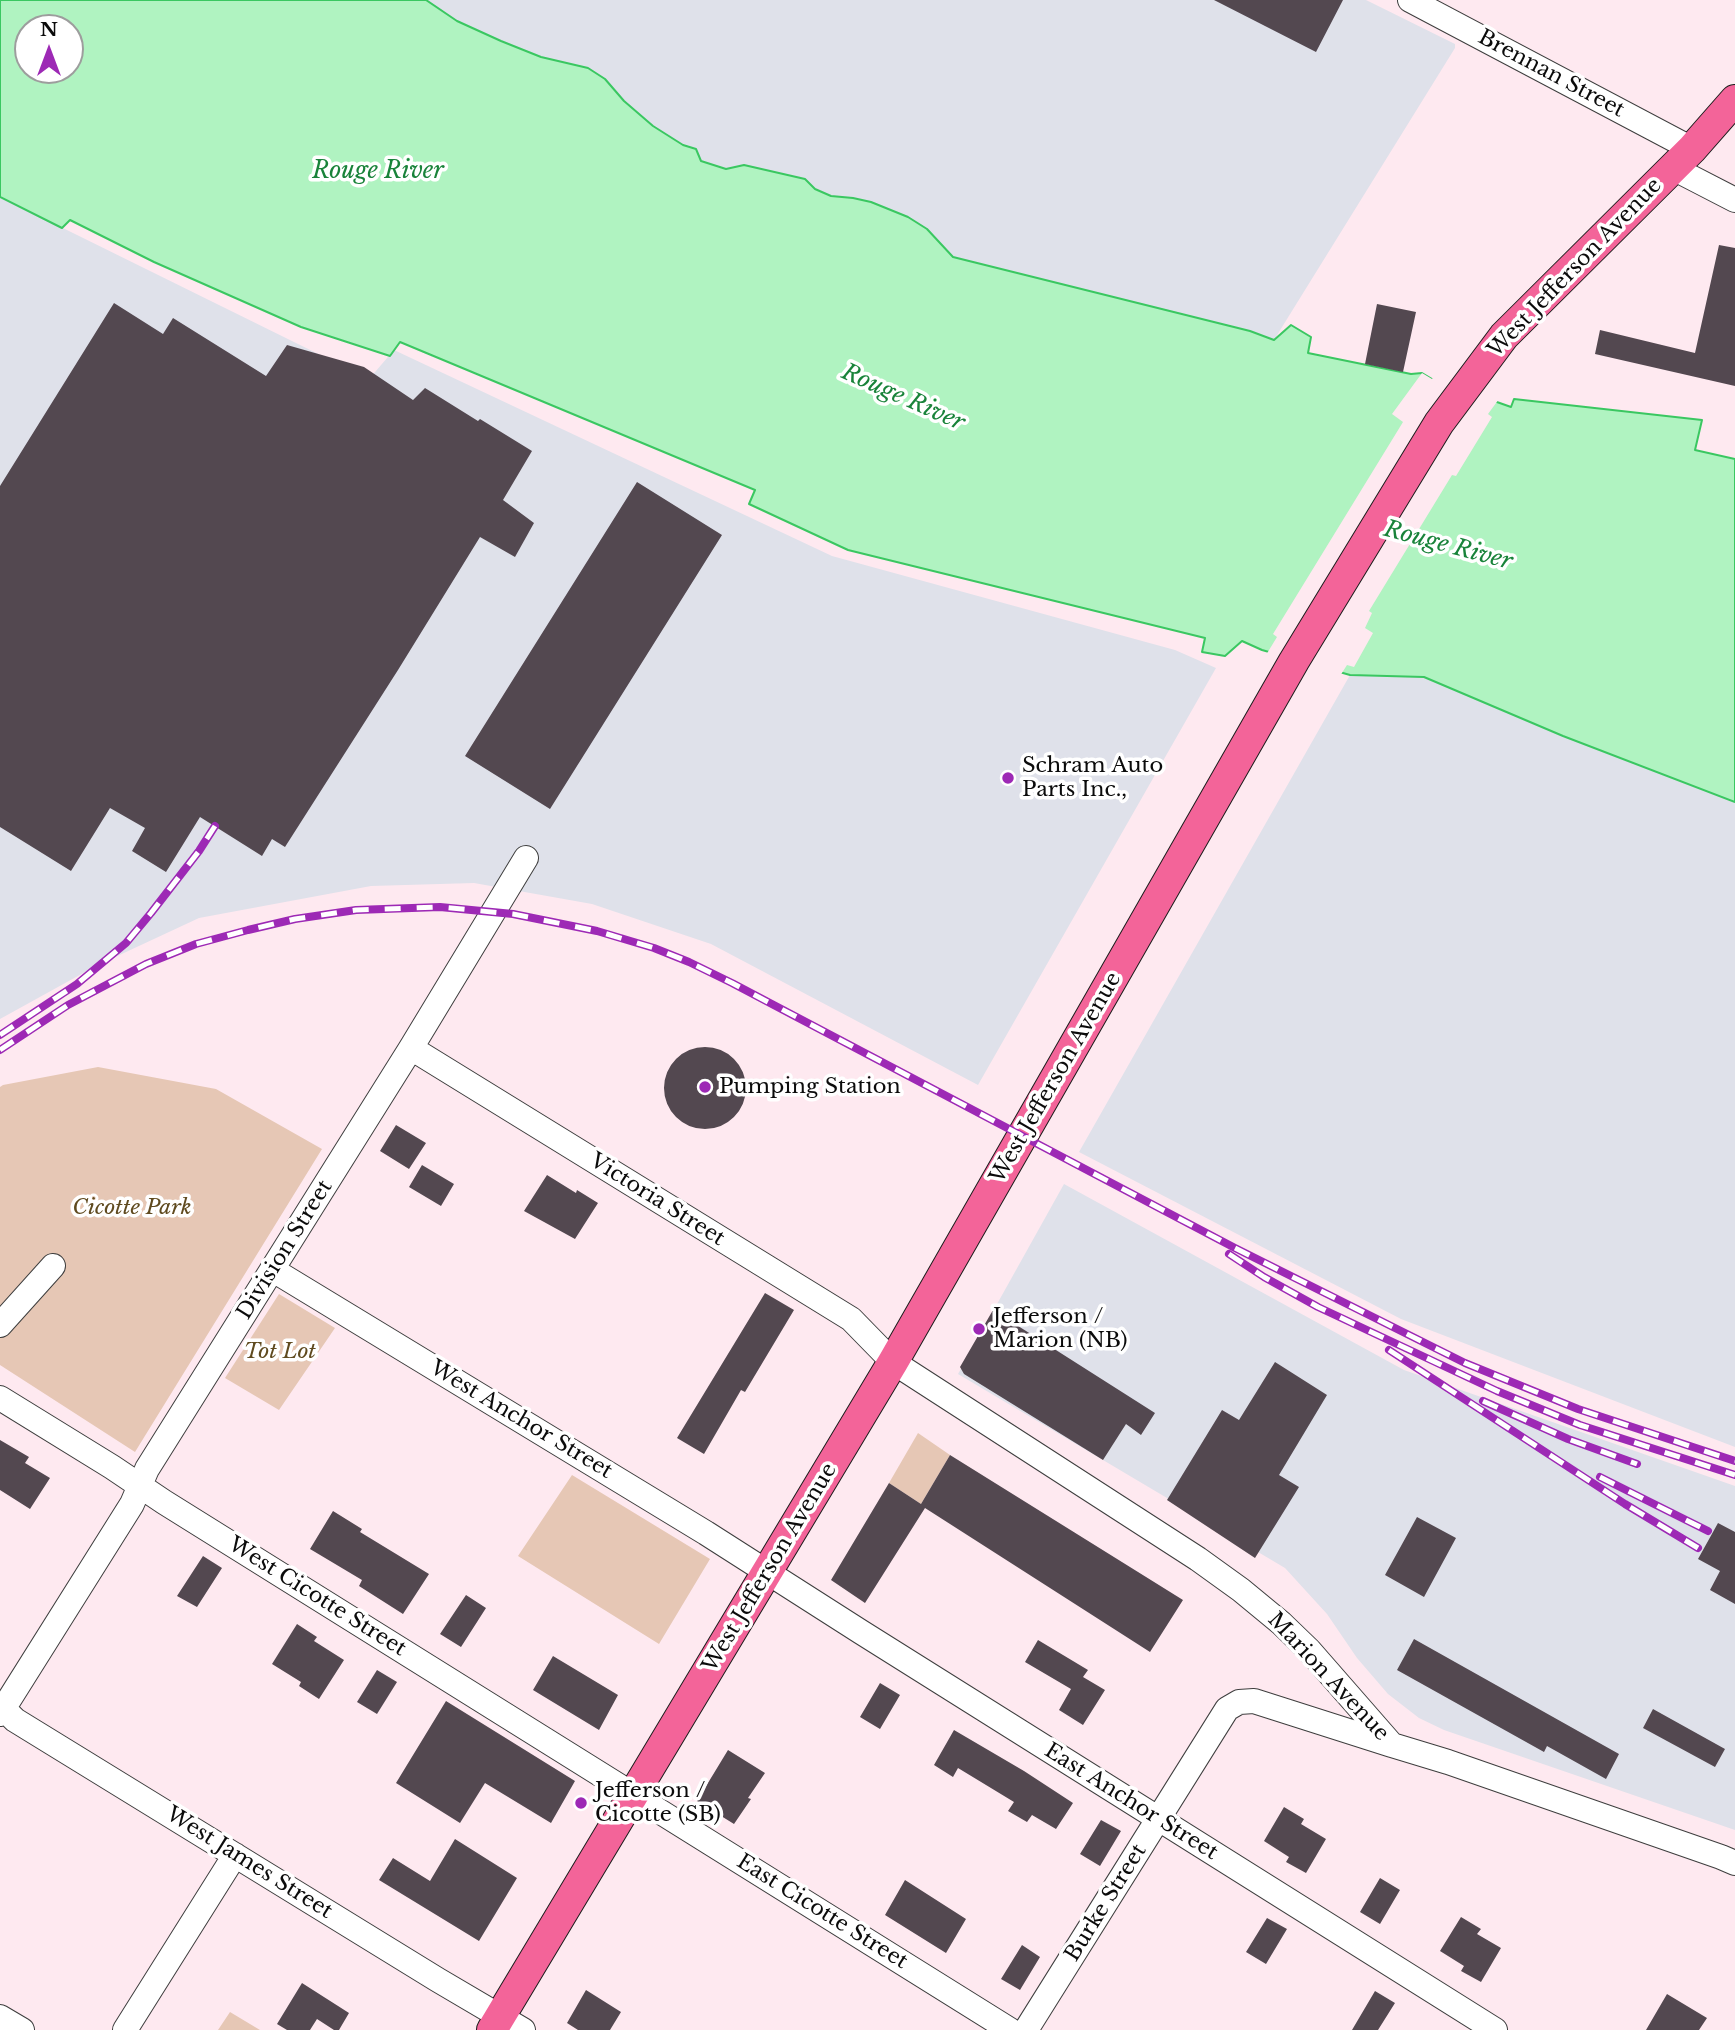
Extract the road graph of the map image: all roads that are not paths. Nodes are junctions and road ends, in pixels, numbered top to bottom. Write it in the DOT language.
graph roads {
  1 [pos="1410,0"];
  2 [pos="1735,100"];
  3 [pos="1682,159"];
  4 [pos="1735,200"];
  5 [pos="526,858"];
  6 [pos="411,1048"];
  7 [pos="53,1266"];
  8 [pos="274,1270"];
  9 [pos="0,1325"];
  10 [pos="893,1362"];
  11 [pos="0,1398"];
  12 [pos="140,1486"];
  13 [pos="768,1573"];
  14 [pos="1,1709"];
  15 [pos="1392,1745"];
  16 [pos="634,1794"];
  17 [pos="1158,1819"];
  18 [pos="235,1855"];
  19 [pos="1735,1863"];
  20 [pos="0,2017"];
  21 [pos="505,2025"];
  22 [pos="22,2030"];
  23 [pos="125,2030"];
  24 [pos="1010,2030"];
  25 [pos="1026,2030"];
  26 [pos="1495,2030"];
  1 -- 3 [label="street, Brennan Street"];
  2 -- 3 [label="main road, West Jefferson Avenue"];
  3 -- 4 [label="street, Brennan Street"];
  3 -- 10 [label="main road, West Jefferson Avenue"];
  5 -- 6 [label="street, Division Street"];
  6 -- 8 [label="street, Division Street"];
  6 -- 10 [label="street, Victoria Street"];
  7 -- 9 [label="street"];
  8 -- 12 [label="street, Division Street"];
  8 -- 13 [label="street, West Anchor Street"];
  10 -- 13 [label="main road, West Jefferson Avenue"];
  10 -- 15 [label="street, Marion Avenue"];
  11 -- 12 [label="street, West Cicotte Street"];
  12 -- 14 [label="street, Division Street"];
  12 -- 16 [label="street, West Cicotte Street"];
  13 -- 16 [label="main road, West Jefferson Avenue"];
  13 -- 17 [label="street, East Anchor Street"];
  14 -- 18 [label="street, West James Street"];
  15 -- 17 [label="street, Burke Street"];
  15 -- 19 [label="street, Marion Avenue"];
  16 -- 21 [label="main road, West Jefferson Avenue"];
  16 -- 24 [label="street, East Cicotte Street"];
  17 -- 25 [label="street, Burke Street"];
  17 -- 26 [label="street, East Anchor Street"];
  18 -- 21 [label="street, West James Street"];
  18 -- 23 [label="street"];
  20 -- 22 [label="street"];
}
